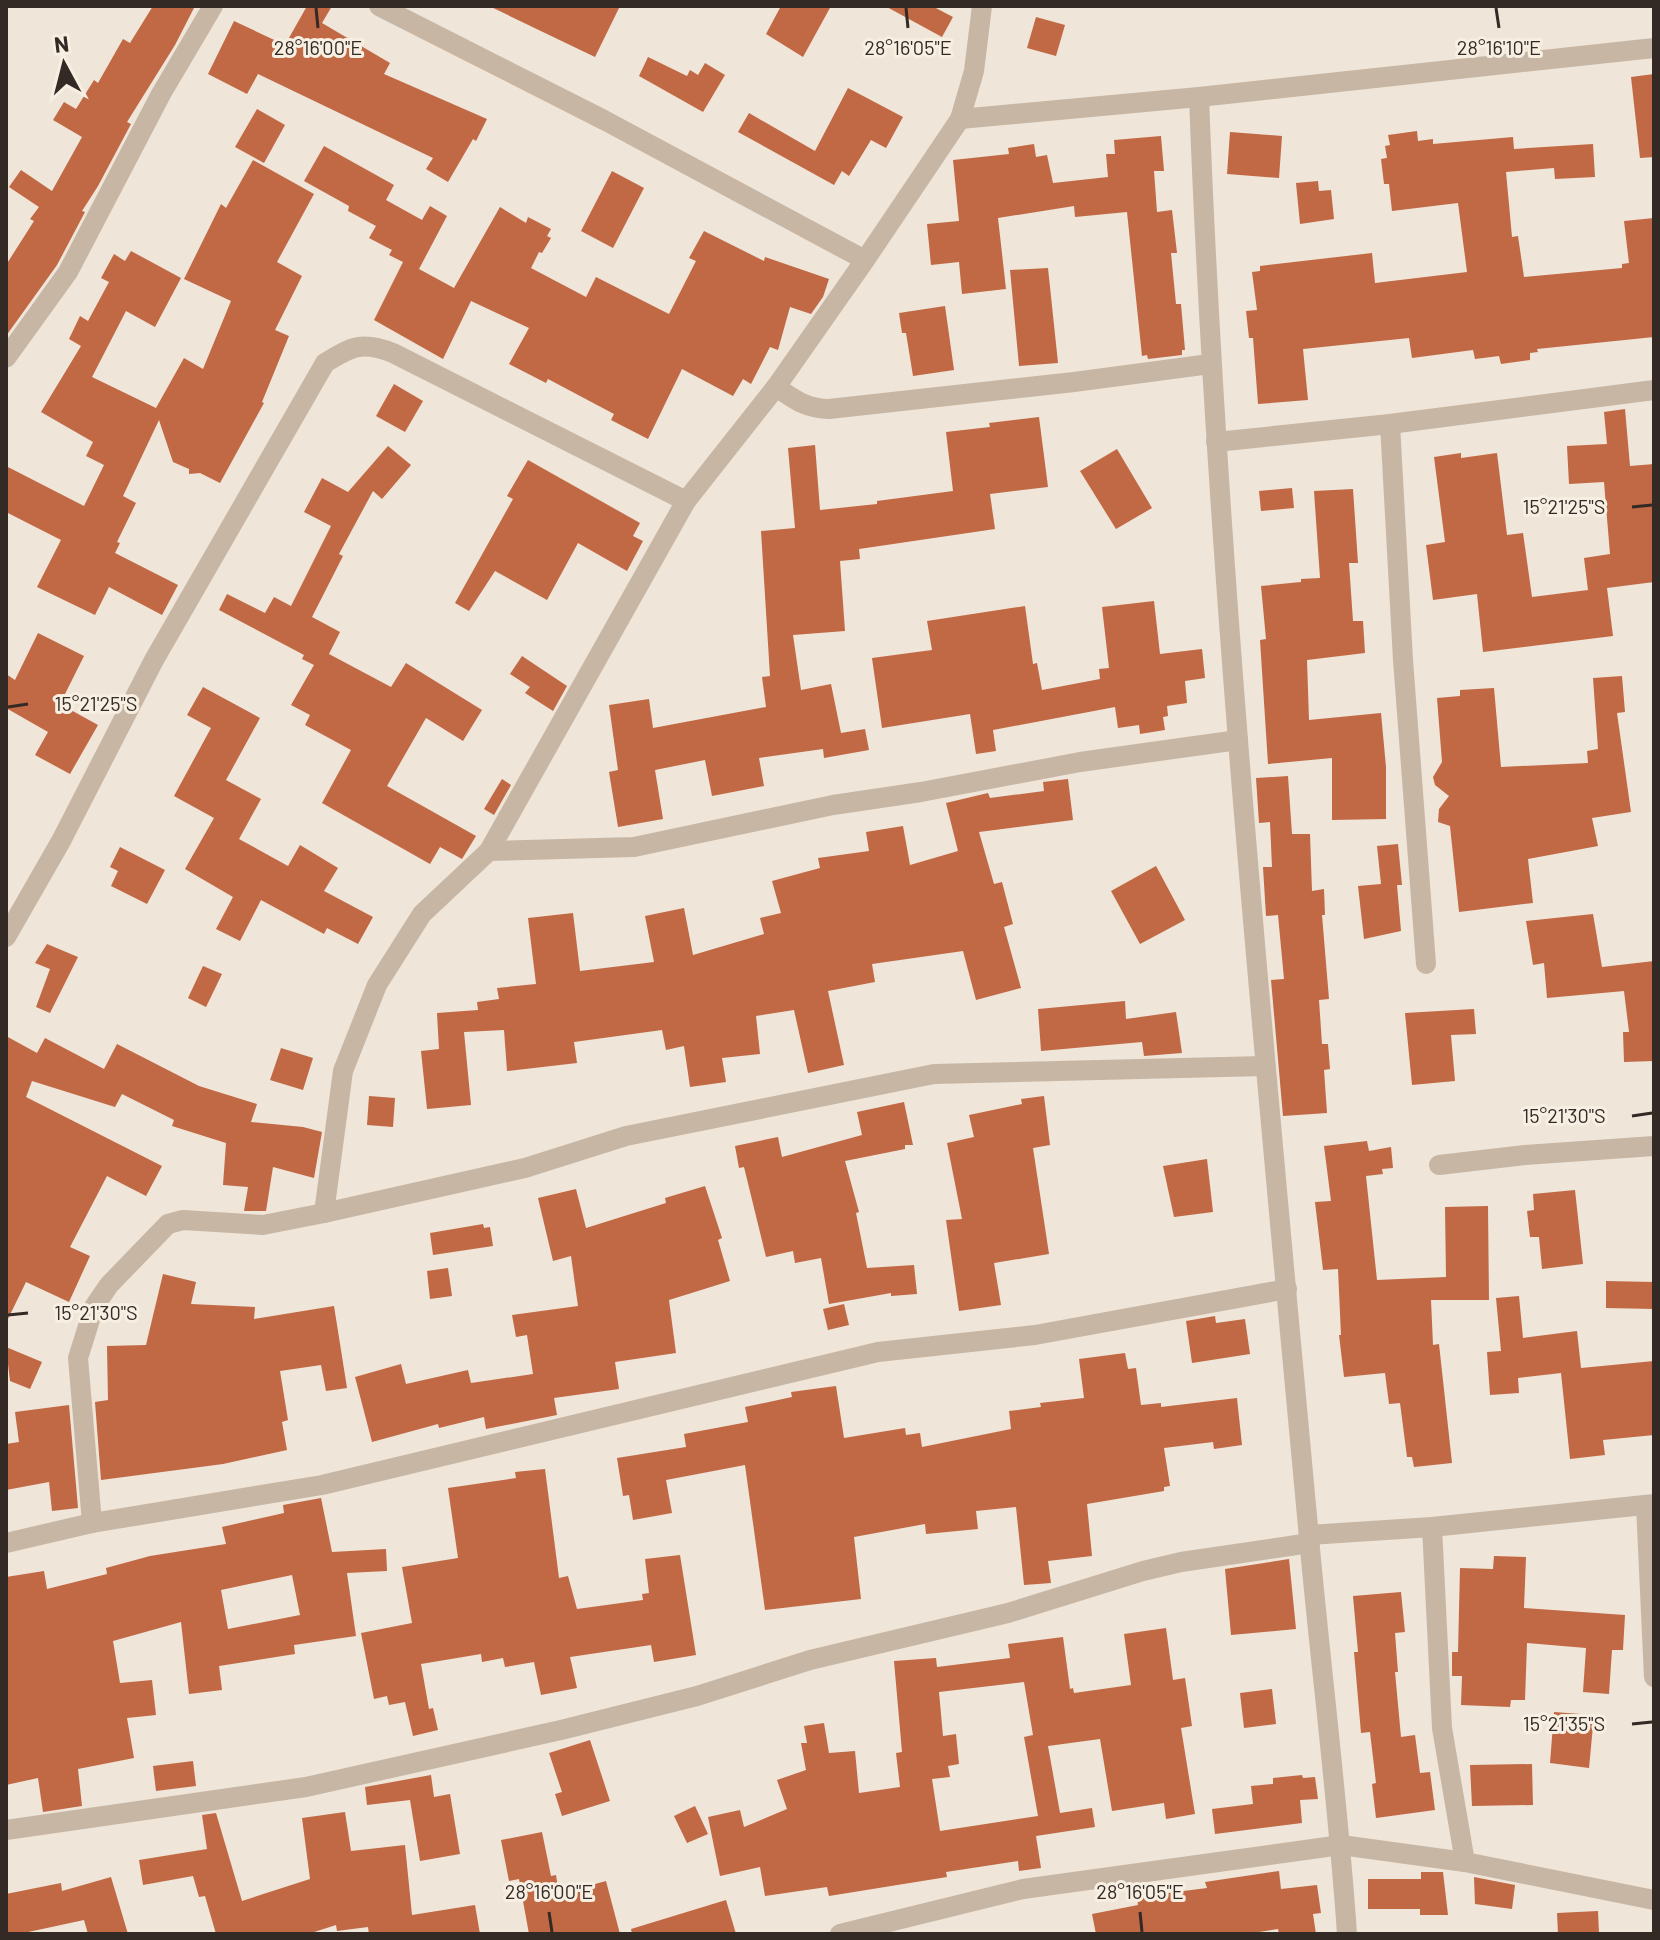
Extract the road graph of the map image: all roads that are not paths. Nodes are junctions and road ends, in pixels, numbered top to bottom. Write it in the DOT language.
graph roads {
  1 [pos="213,6"];
  2 [pos="379,6"];
  3 [pos="982,6"];
  4 [pos="1654,48"];
  5 [pos="1199,97"];
  6 [pos="960,119"];
  7 [pos="865,260"];
  8 [pos="6,358"];
  9 [pos="1210,364"];
  10 [pos="776,387"];
  11 [pos="1654,390"];
  12 [pos="1390,424"];
  13 [pos="1216,442"];
  14 [pos="686,501"];
  15 [pos="1238,740"];
  16 [pos="489,851"];
  17 [pos="6,937"];
  18 [pos="1426,964"];
  19 [pos="1265,1066"];
  20 [pos="1654,1146"];
  21 [pos="1439,1165"];
  22 [pos="324,1213"];
  23 [pos="1287,1289"];
  24 [pos="1650,1505"];
  25 [pos="92,1523"];
  26 [pos="1432,1527"];
  27 [pos="1309,1539"];
  28 [pos="6,1543"];
  29 [pos="1654,1677"];
  30 [pos="6,1830"];
  31 [pos="1341,1845"];
  32 [pos="1465,1862"];
  33 [pos="1654,1900"];
  34 [pos="840,1934"];
  35 [pos="1347,1934"];
  1 -- 8 [label="street"];
  2 -- 7 [label="street"];
  3 -- 6 [label="street"];
  4 -- 5 [label="street"];
  5 -- 6 [label="street"];
  5 -- 9 [label="street"];
  6 -- 7 [label="street"];
  7 -- 10 [label="street"];
  9 -- 10 [label="street"];
  9 -- 13 [label="street"];
  10 -- 14 [label="street"];
  11 -- 12 [label="street"];
  12 -- 13 [label="street"];
  12 -- 18 [label="street"];
  13 -- 15 [label="street"];
  14 -- 16 [label="street"];
  14 -- 17 [label="street"];
  15 -- 16 [label="street"];
  15 -- 19 [label="street"];
  16 -- 22 [label="street"];
  19 -- 22 [label="street"];
  19 -- 23 [label="street"];
  20 -- 21 [label="street"];
  22 -- 25 [label="street"];
  23 -- 25 [label="street"];
  23 -- 27 [label="street"];
  24 -- 26 [label="street"];
  24 -- 29 [label="street"];
  25 -- 28 [label="street"];
  26 -- 27 [label="street"];
  26 -- 32 [label="street"];
  27 -- 30 [label="street"];
  27 -- 31 [label="street"];
  31 -- 32 [label="street"];
  31 -- 34 [label="street"];
  31 -- 35 [label="street"];
  32 -- 33 [label="street"];
}
